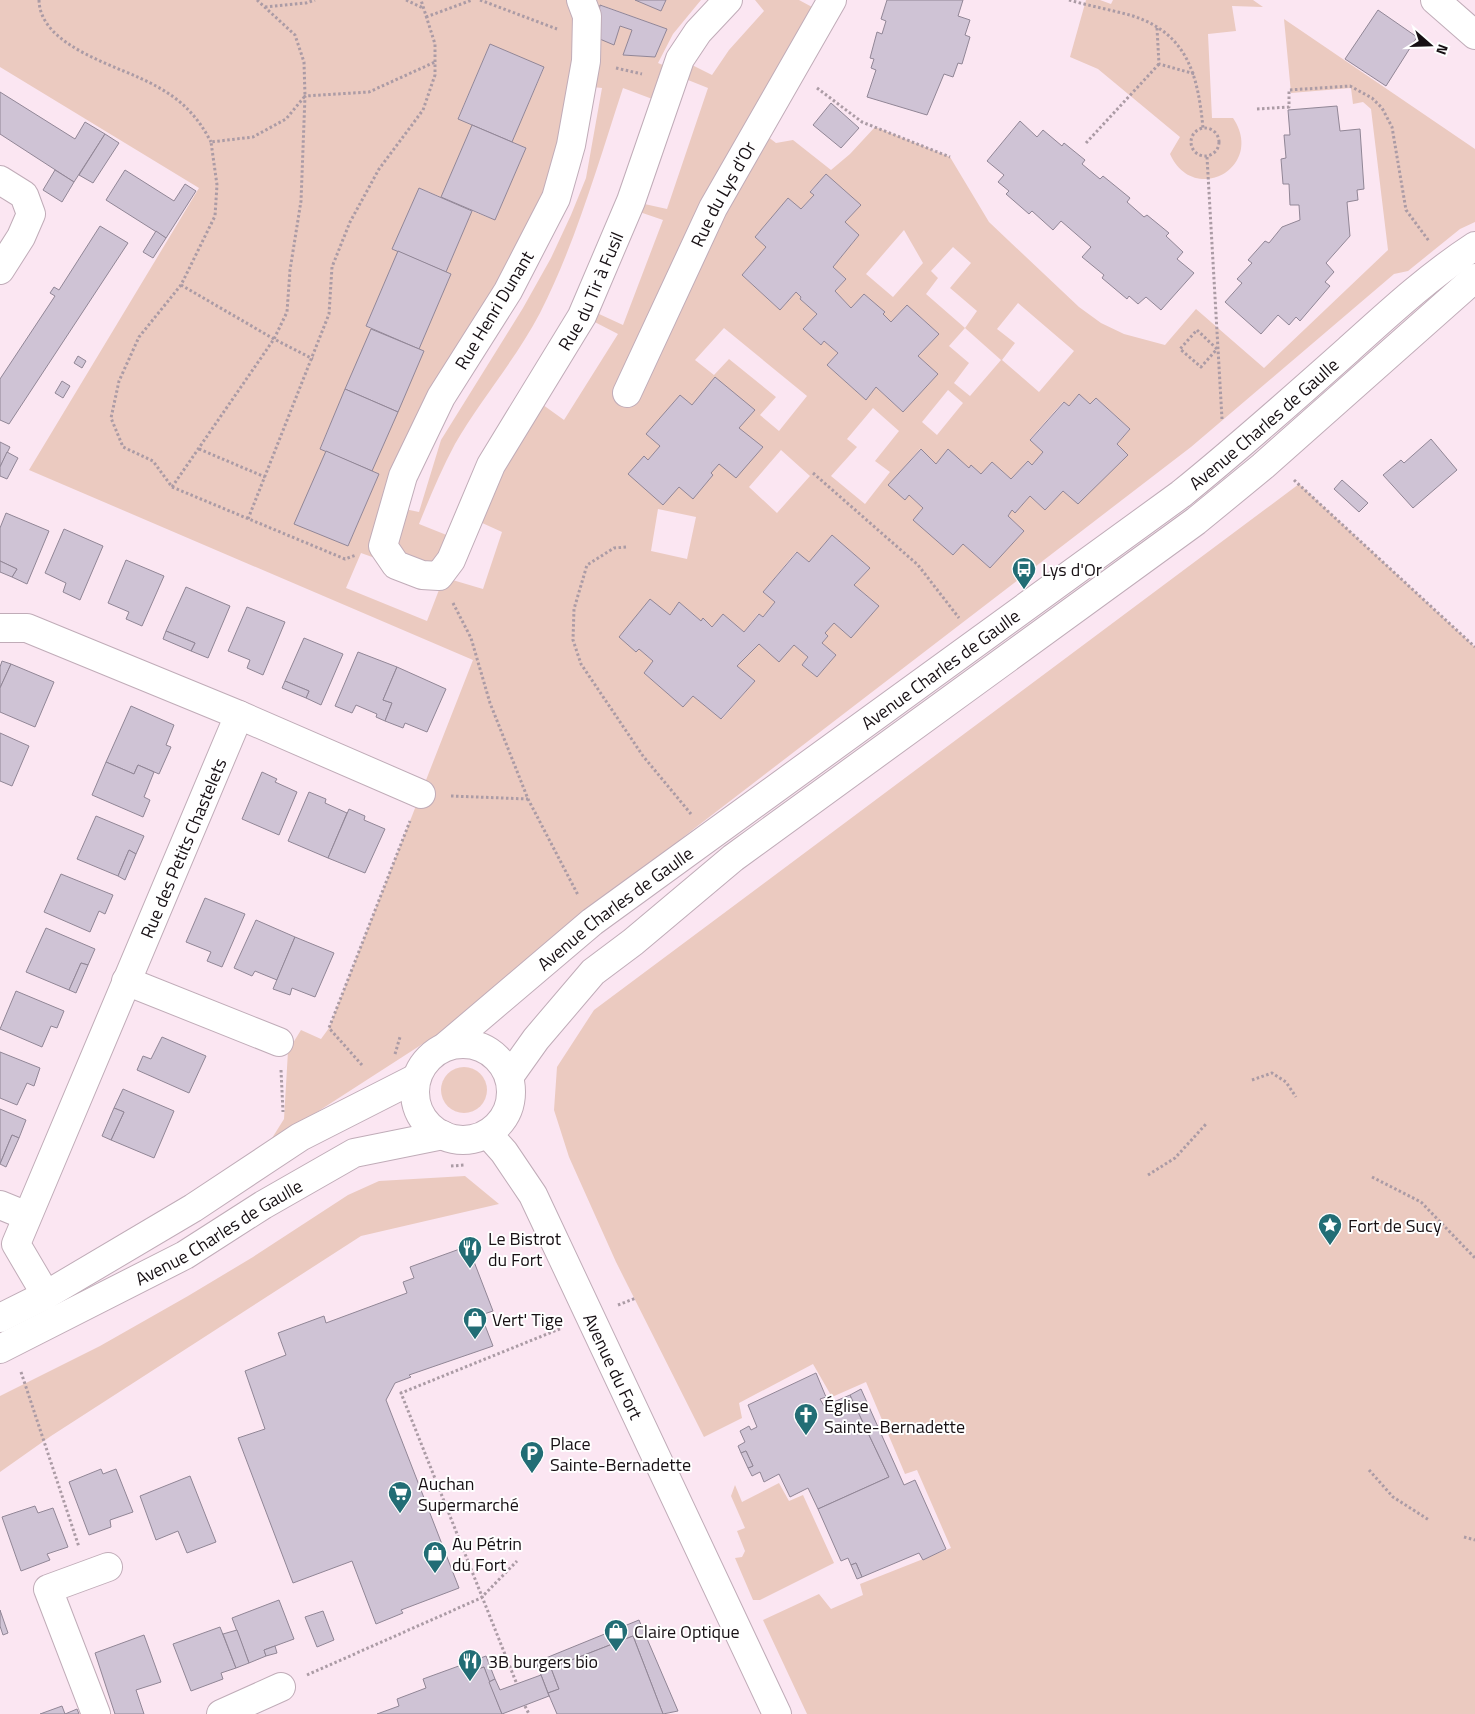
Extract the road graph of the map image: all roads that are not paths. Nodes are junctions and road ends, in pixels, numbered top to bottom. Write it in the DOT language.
graph roads {
  1 [pos="581,0"];
  2 [pos="728,0"];
  3 [pos="832,0"];
  4 [pos="1435,0"];
  5 [pos="1475,35"];
  6 [pos="0,180"];
  7 [pos="1475,246"];
  8 [pos="0,270"];
  9 [pos="1475,278"];
  10 [pos="627,393"];
  11 [pos="439,576"];
  12 [pos="0,628"];
  13 [pos="239,715"];
  14 [pos="421,794"];
  15 [pos="126,981"];
  16 [pos="279,1042"];
  17 [pos="446,1046"];
  18 [pos="510,1077"];
  19 [pos="416,1078"];
  20 [pos="488,1134"];
  21 [pos="443,1136"];
  22 [pos="0,1205"];
  23 [pos="27,1216"];
  24 [pos="46,1295"];
  25 [pos="0,1318"];
  26 [pos="10,1358"];
  27 [pos="98,1570"];
  28 [pos="281,1686"];
  29 [pos="96,1714"];
  30 [pos="221,1714"];
  31 [pos="777,1714"];
  1 -- 11 [label="street, Rue Henri Dunant"];
  2 -- 11 [label="street, Rue du Tir à Fusil"];
  3 -- 10 [label="street, Rue du Lys d'Or"];
  4 -- 5 [label="street"];
  6 -- 8 [label="street"];
  7 -- 17 [label="street, Avenue Charles de Gaulle"];
  9 -- 18 [label="street, Avenue Charles de Gaulle"];
  12 -- 13 [label="street"];
  13 -- 14 [label="street"];
  13 -- 15 [label="street, Rue des Petits Chastelets"];
  15 -- 16 [label="street"];
  15 -- 23 [label="street, Rue des Petits Chastelets"];
  17 -- 18 [label="street"];
  17 -- 19 [label="street"];
  18 -- 20 [label="street"];
  19 -- 21 [label="street"];
  19 -- 24 [label="street, Avenue Charles de Gaulle"];
  20 -- 21 [label="street"];
  20 -- 31 [label="street, Avenue du Fort"];
  21 -- 26 [label="street, Avenue Charles de Gaulle"];
  22 -- 23 [label="street"];
  23 -- 24 [label="street, Rue des Petits Chastelets"];
  24 -- 25 [label="street, Avenue Charles de Gaulle"];
  27 -- 29 [label="street"];
  28 -- 30 [label="street"];
}
